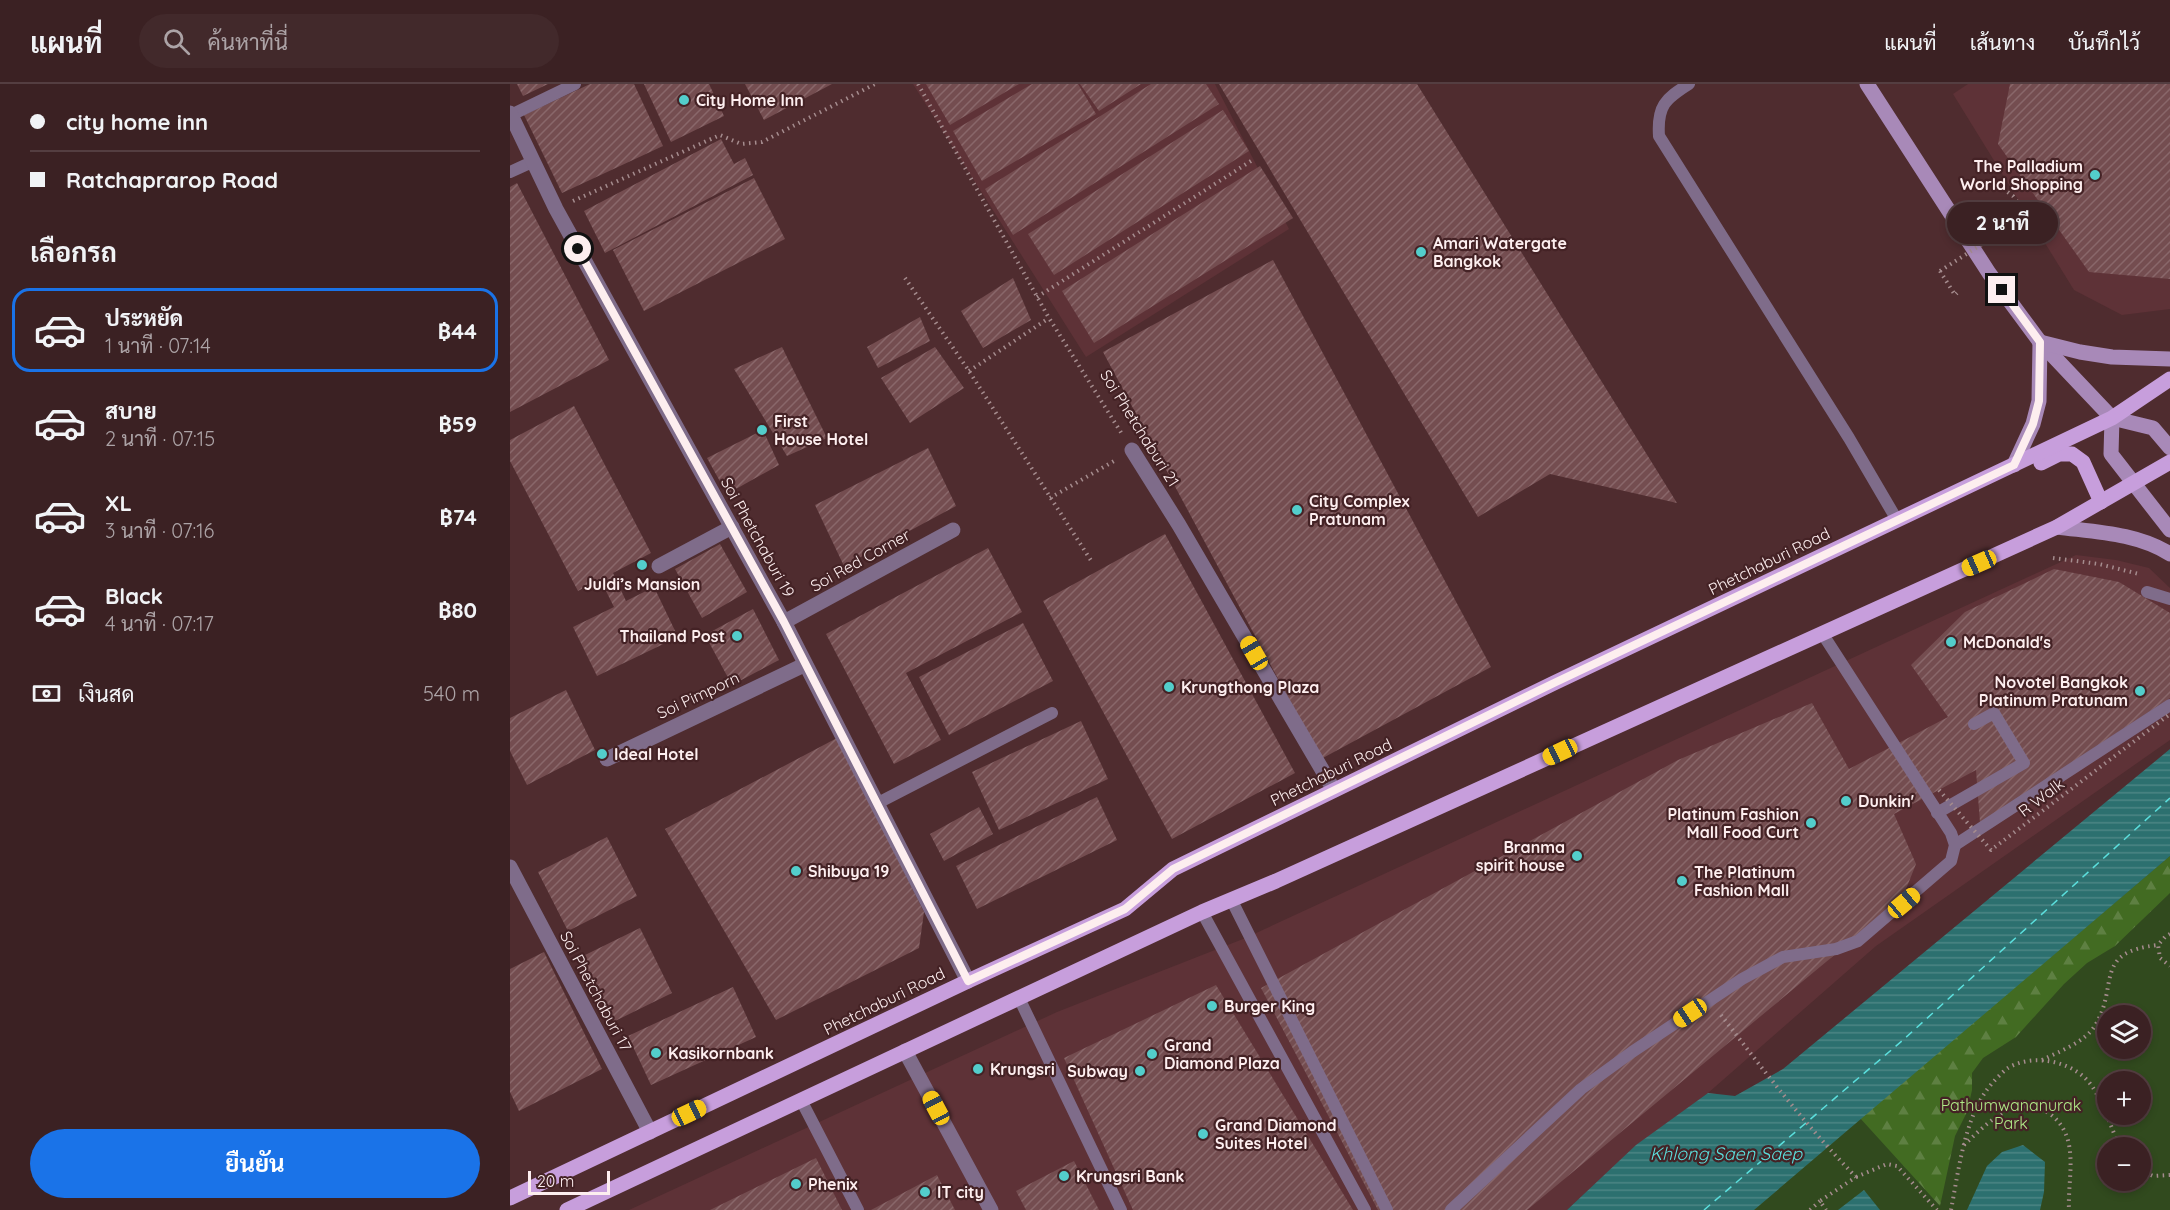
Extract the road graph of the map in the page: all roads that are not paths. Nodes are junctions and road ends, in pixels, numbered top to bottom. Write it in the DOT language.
graph roads {
  1 [pos="575,84"];
  2 [pos="1689,84"];
  3 [pos="1867,84"];
  4 [pos="511,114"];
  5 [pos="532,162"];
  6 [pos="510,172"];
  7 [pos="2040,342"];
  8 [pos="2170,359"];
  9 [pos="2170,379"];
  10 [pos="2112,418"];
  11 [pos="2170,448"];
  12 [pos="1132,450"];
  13 [pos="2170,462"];
  14 [pos="2014,465"];
  15 [pos="2134,483"];
  16 [pos="2101,502"];
  17 [pos="1897,520"];
  18 [pos="732,527"];
  19 [pos="1883,527"];
  20 [pos="2057,527"];
  21 [pos="953,530"];
  22 [pos="2170,530"];
  23 [pos="2170,554"];
  24 [pos="659,566"];
  25 [pos="2147,592"];
  26 [pos="2170,600"];
  27 [pos="784,622"];
  28 [pos="1822,633"];
  29 [pos="804,665"];
  30 [pos="2170,705"];
  31 [pos="1052,713"];
  32 [pos="1974,724"];
  33 [pos="607,759"];
  34 [pos="1334,790"];
  35 [pos="876,804"];
  36 [pos="1937,813"];
  37 [pos="1954,850"];
  38 [pos="510,867"];
  39 [pos="1231,899"];
  40 [pos="1202,912"];
  41 [pos="968,981"];
  42 [pos="1019,998"];
  43 [pos="905,1051"];
  44 [pos="801,1100"];
  45 [pos="650,1132"];
  46 [pos="510,1198"];
  47 [pos="567,1210"];
  48 [pos="858,1210"];
  49 [pos="991,1210"];
  50 [pos="1121,1210"];
  51 [pos="1365,1210"];
  52 [pos="1387,1210"];
  53 [pos="1451,1210"];
  1 -- 4 [label="lane"];
  2 -- 17 [label="lane"];
  3 -- 7 [label="main road"];
  4 -- 5 [label="street, Soi Phetchaburi 19"];
  5 -- 6 [label="lane"];
  5 -- 18 [label="street, Soi Phetchaburi 19"];
  7 -- 8 [label="main road"];
  7 -- 10 [label="main road"];
  7 -- 14 [label="main road"];
  9 -- 10 [label="main road, Phetchaburi Road"];
  10 -- 11 [label="main road"];
  10 -- 14 [label="main road, Phetchaburi Road"];
  10 -- 15 [label="main road"];
  12 -- 34 [label="street, Soi Phetchaburi 21"];
  13 -- 15 [label="main road"];
  14 -- 17 [label="main road, Phetchaburi Road"];
  15 -- 16 [label="main road"];
  15 -- 22 [label="main road"];
  16 -- 19 [label="main road"];
  16 -- 20 [label="main road"];
  17 -- 19 [label="main road, Phetchaburi Road"];
  18 -- 24 [label="street"];
  18 -- 27 [label="street, Soi Phetchaburi 19"];
  19 -- 34 [label="main road, Phetchaburi Road"];
  20 -- 23 [label="main road"];
  20 -- 28 [label="main road"];
  21 -- 27 [label="street, Soi Red Corner"];
  25 -- 26 [label="lane"];
  27 -- 29 [label="street, Soi Phetchaburi 19"];
  28 -- 36 [label="lane"];
  28 -- 39 [label="main road"];
  29 -- 33 [label="street, Soi Pimporn"];
  29 -- 35 [label="street, Soi Phetchaburi 19"];
  30 -- 37 [label="lane"];
  31 -- 35 [label="lane"];
  32 -- 36 [label="lane"];
  34 -- 41 [label="main road, Phetchaburi Road"];
  35 -- 41 [label="street, Soi Phetchaburi 19"];
  36 -- 37 [label="lane"];
  37 -- 53 [label="lane"];
  38 -- 45 [label="street, Soi Phetchaburi 17"];
  39 -- 40 [label="main road"];
  39 -- 52 [label="lane"];
  40 -- 42 [label="main road"];
  40 -- 51 [label="lane"];
  41 -- 45 [label="main road, Phetchaburi Road"];
  42 -- 43 [label="main road"];
  42 -- 50 [label="lane"];
  43 -- 44 [label="main road"];
  43 -- 49 [label="street"];
  44 -- 47 [label="main road"];
  44 -- 48 [label="lane"];
  45 -- 46 [label="main road, Phetchaburi Road"];
}
